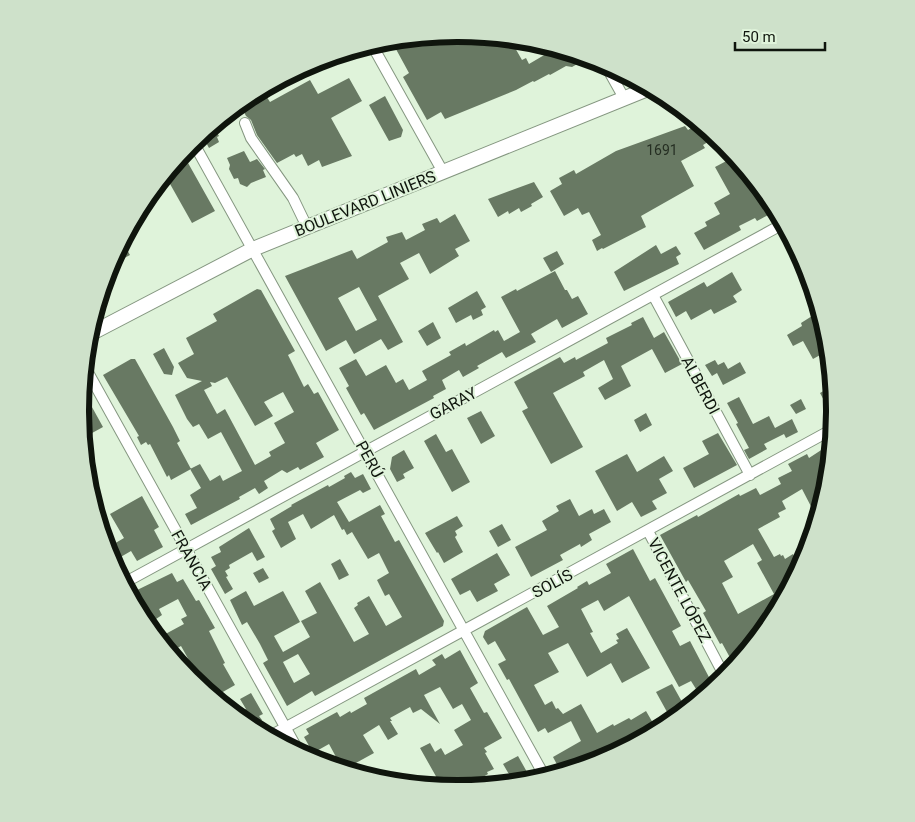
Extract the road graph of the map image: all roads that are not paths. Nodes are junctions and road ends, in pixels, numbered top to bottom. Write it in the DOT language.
graph roads {
  1 [pos="376,52"];
  2 [pos="613,77"];
  3 [pos="641,91"];
  4 [pos="624,98"];
  5 [pos="245,122"];
  6 [pos="197,150"];
  7 [pos="443,172"];
  8 [pos="307,227"];
  9 [pos="777,227"];
  10 [pos="254,248"];
  11 [pos="653,295"];
  12 [pos="98,330"];
  13 [pos="91,379"];
  14 [pos="825,433"];
  15 [pos="365,451"];
  16 [pos="750,475"];
  17 [pos="648,531"];
  18 [pos="186,550"];
  19 [pos="130,580"];
  20 [pos="465,630"];
  21 [pos="721,669"];
  22 [pos="286,727"];
  23 [pos="277,732"];
  24 [pos="293,740"];
  25 [pos="541,770"];
  1 -- 7 [label="street"];
  2 -- 4 [label="street"];
  3 -- 4 [label="main road, BOULEVARD LINIERS"];
  4 -- 7 [label="main road, BOULEVARD LINIERS"];
  5 -- 8 [label="street"];
  6 -- 10 [label="street, PERÚ"];
  7 -- 8 [label="main road, BOULEVARD LINIERS"];
  8 -- 10 [label="main road, BOULEVARD LINIERS"];
  9 -- 11 [label="street, GARAY"];
  10 -- 12 [label="main road, BOULEVARD LINIERS"];
  10 -- 15 [label="street, PERÚ"];
  11 -- 15 [label="street, GARAY"];
  11 -- 16 [label="street, ALBERDI"];
  13 -- 18 [label="street, FRANCIA"];
  14 -- 16 [label="street, SOLÍS"];
  15 -- 18 [label="street, GARAY"];
  15 -- 20 [label="street, PERÚ"];
  16 -- 17 [label="street, SOLÍS"];
  17 -- 20 [label="street, SOLÍS"];
  17 -- 21 [label="street, VICENTE LÓPEZ"];
  18 -- 19 [label="street, GARAY"];
  18 -- 22 [label="street, FRANCIA"];
  20 -- 22 [label="street, SOLÍS"];
  20 -- 25 [label="street, PERÚ"];
  22 -- 23 [label="street, SOLÍS"];
  22 -- 24 [label="street, FRANCIA"];
}
